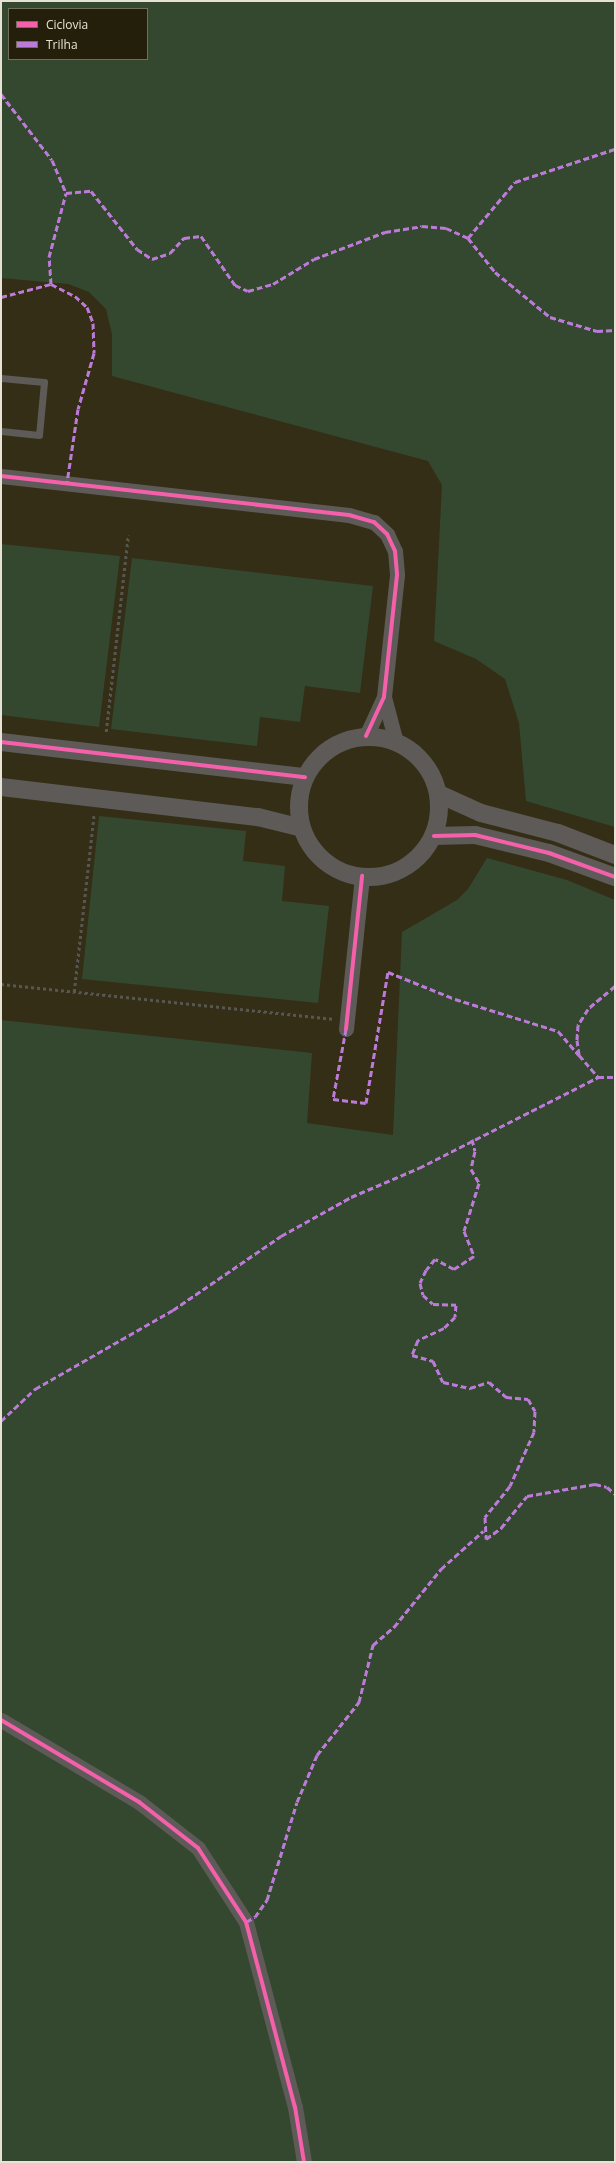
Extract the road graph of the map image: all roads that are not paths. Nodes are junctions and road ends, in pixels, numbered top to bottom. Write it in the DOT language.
graph roads {
  1 [pos="1,378"];
  2 [pos="1,431"];
  3 [pos="1,476"];
  4 [pos="384,697"];
  5 [pos="366,736"];
  6 [pos="1,742"];
  7 [pos="396,742"];
  8 [pos="305,777"];
  9 [pos="1,787"];
  10 [pos="439,794"];
  11 [pos="302,828"];
  12 [pos="434,836"];
  13 [pos="615,855"];
  14 [pos="362,876"];
  15 [pos="615,877"];
  16 [pos="346,1025"];
  17 [pos="1,1720"];
  18 [pos="304,2162"];
  1 -- 2 [label="lane"];
  3 -- 4 [label="street"];
  4 -- 5 [label="street"];
  4 -- 7 [label="street"];
  5 -- 7 [label="street"];
  5 -- 8 [label="street"];
  6 -- 8 [label="street"];
  7 -- 10 [label="street"];
  8 -- 11 [label="street"];
  9 -- 11 [label="street"];
  10 -- 12 [label="street"];
  10 -- 13 [label="street"];
  11 -- 14 [label="street"];
  12 -- 14 [label="street"];
  12 -- 15 [label="street"];
  14 -- 16 [label="street"];
  17 -- 18 [label="street"];
}
